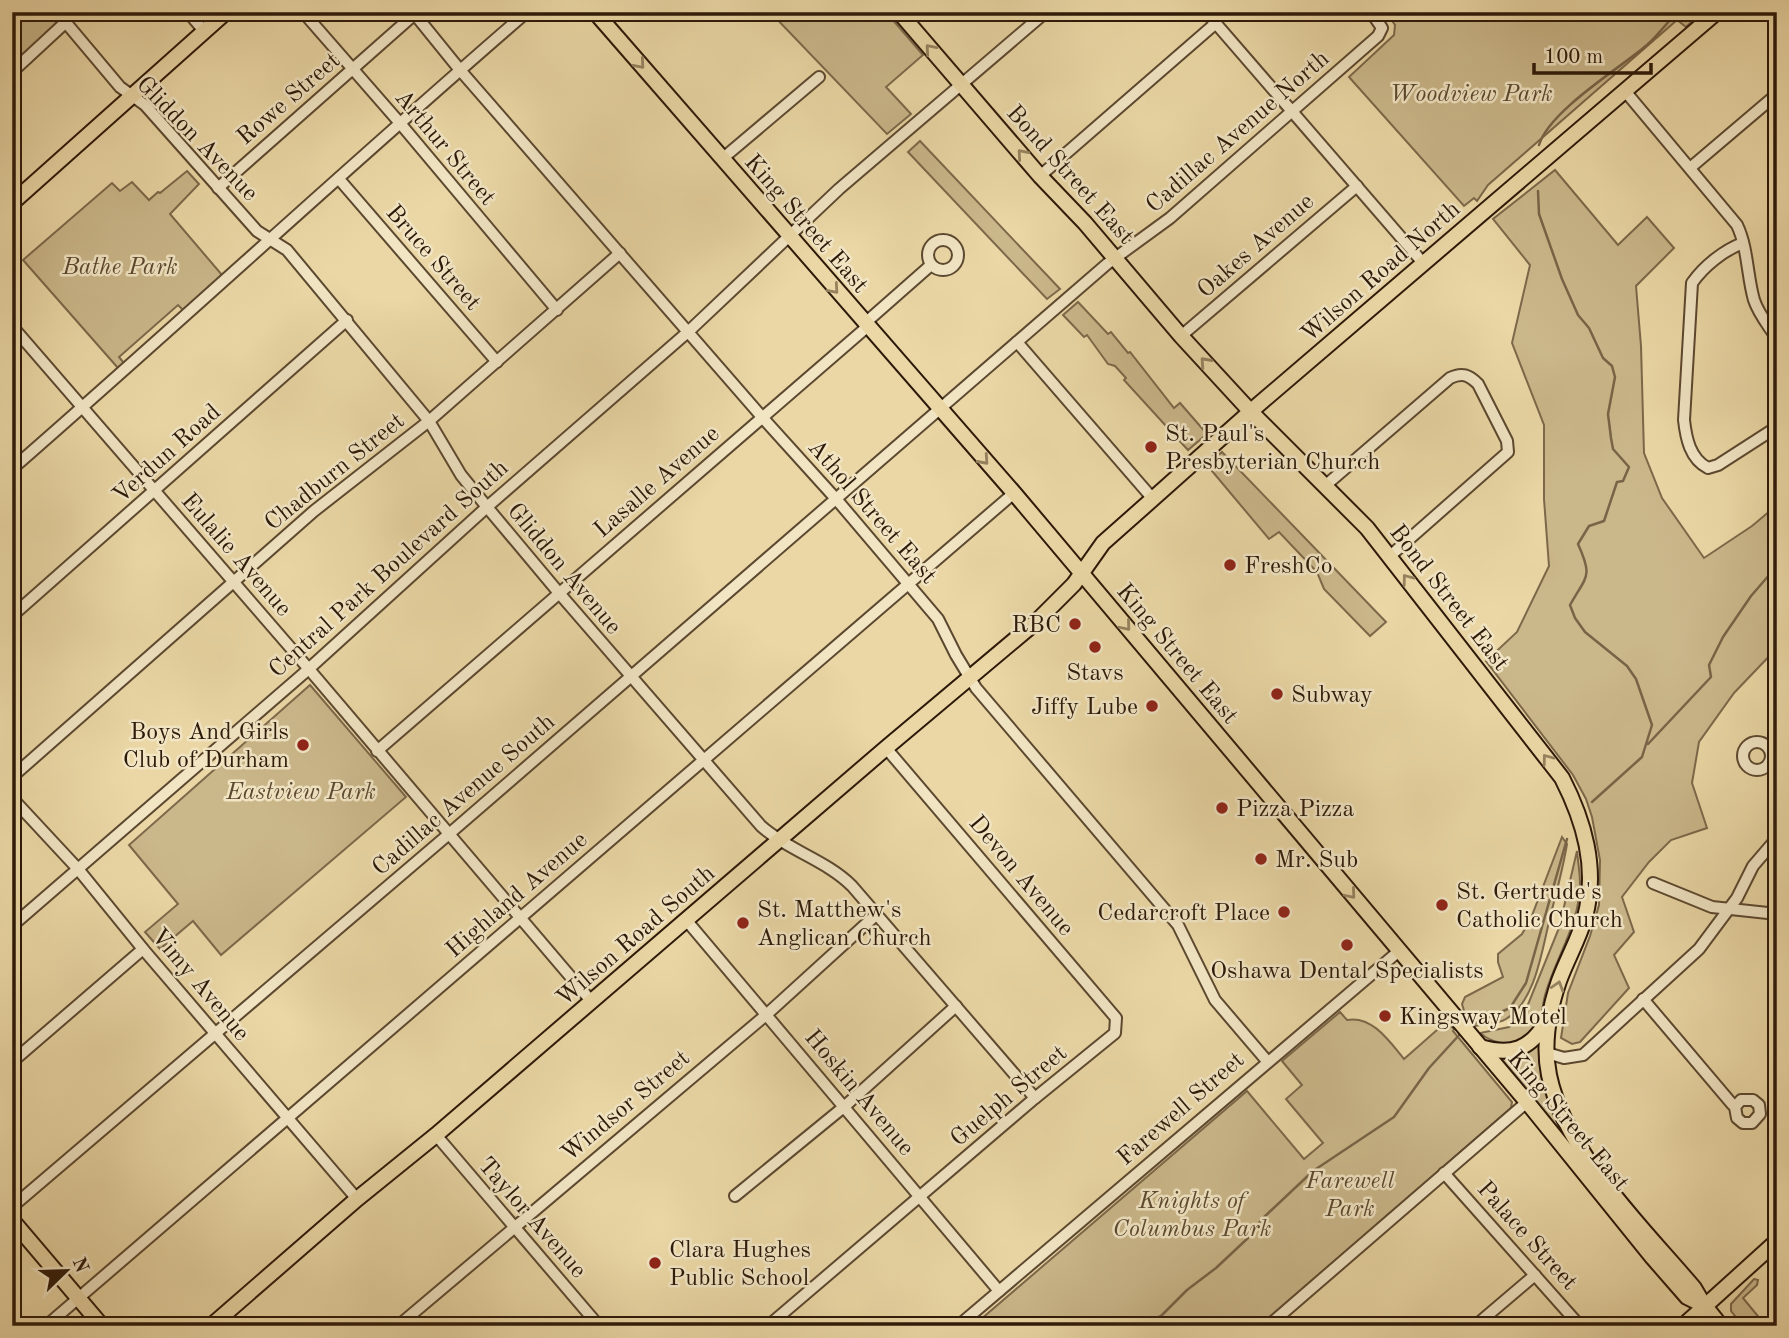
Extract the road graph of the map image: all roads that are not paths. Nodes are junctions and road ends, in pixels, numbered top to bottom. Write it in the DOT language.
graph roads {
  1 [pos="22,12"];
  2 [pos="57,12"];
  3 [pos="188,12"];
  4 [pos="226,12"];
  5 [pos="303,12"];
  6 [pos="527,12"];
  7 [pos="595,12"];
  8 [pos="899,12"];
  9 [pos="1046,12"];
  10 [pos="1206,12"];
  11 [pos="1371,12"];
  12 [pos="1717,12"];
  13 [pos="415,13"];
  14 [pos="12,21"];
  15 [pos="66,22"];
  16 [pos="1216,23"];
  17 [pos="204,31"];
  18 [pos="352,69"];
  19 [pos="460,70"];
  20 [pos="12,72"];
  21 [pos="819,77"];
  22 [pos="962,85"];
  23 [pos="1625,91"];
  24 [pos="133,96"];
  25 [pos="1775,99"];
  26 [pos="1292,112"];
  27 [pos="399,122"];
  28 [pos="722,159"];
  29 [pos="1690,168"];
  30 [pos="1041,176"];
  31 [pos="339,179"];
  32 [pos="1357,186"];
  33 [pos="218,188"];
  34 [pos="12,203"];
  35 [pos="789,237"];
  36 [pos="271,239"];
  37 [pos="1744,243"];
  38 [pos="620,253"];
  39 [pos="1116,259"];
  40 [pos="1424,264"];
  41 [pos="931,265"];
  42 [pos="557,310"];
  43 [pos="347,320"];
  44 [pos="866,325"];
  45 [pos="12,326"];
  46 [pos="689,331"];
  47 [pos="1181,336"];
  48 [pos="1777,339"];
  49 [pos="1017,342"];
  50 [pos="498,362"];
  51 [pos="84,408"];
  52 [pos="939,409"];
  53 [pos="1251,412"];
  54 [pos="762,417"];
  55 [pos="429,421"];
  56 [pos="1777,427"];
  57 [pos="12,469"];
  58 [pos="1325,485"];
  59 [pos="155,491"];
  60 [pos="1014,493"];
  61 [pos="1153,499"];
  62 [pos="837,500"];
  63 [pos="487,507"];
  64 [pos="1390,556"];
  65 [pos="1082,574"];
  66 [pos="233,582"];
  67 [pos="909,584"];
  68 [pos="559,593"];
  69 [pos="12,616"];
  70 [pos="309,668"];
  71 [pos="631,677"];
  72 [pos="970,678"];
  73 [pos="886,748"];
  74 [pos="377,751"];
  75 [pos="704,760"];
  76 [pos="1768,767"];
  77 [pos="1777,776"];
  78 [pos="12,777"];
  79 [pos="12,798"];
  80 [pos="449,834"];
  81 [pos="1777,838"];
  82 [pos="779,840"];
  83 [pos="78,869"];
  84 [pos="1653,883"];
  85 [pos="1727,910"];
  86 [pos="877,914"];
  87 [pos="1777,914"];
  88 [pos="520,918"];
  89 [pos="687,921"];
  90 [pos="12,926"];
  91 [pos="143,949"];
  92 [pos="1399,951"];
  93 [pos="1643,999"];
  94 [pos="592,1002"];
  95 [pos="956,1006"];
  96 [pos="766,1015"];
  97 [pos="1550,1017"];
  98 [pos="215,1033"];
  99 [pos="1115,1033"];
  100 [pos="1475,1043"];
  101 [pos="1547,1053"];
  102 [pos="12,1062"];
  103 [pos="1267,1062"];
  104 [pos="1035,1098"];
  105 [pos="1527,1102"];
  106 [pos="845,1106"];
  107 [pos="1735,1107"];
  108 [pos="288,1117"];
  109 [pos="436,1135"];
  110 [pos="1444,1173"];
  111 [pos="735,1196"];
  112 [pos="921,1197"];
  113 [pos="357,1199"];
  114 [pos="12,1207"];
  115 [pos="12,1220"];
  116 [pos="513,1227"];
  117 [pos="1777,1241"];
  118 [pos="1535,1275"];
  119 [pos="999,1291"];
  120 [pos="78,1298"];
  121 [pos="1704,1306"];
  122 [pos="593,1324"];
  123 [pos="46,1326"];
  124 [pos="102,1326"];
  125 [pos="211,1326"];
  126 [pos="398,1326"];
  127 [pos="768,1326"];
  128 [pos="958,1326"];
  129 [pos="1268,1326"];
  130 [pos="1475,1326"];
  131 [pos="1580,1326"];
  132 [pos="1683,1326"];
  133 [pos="1721,1326"];
  1 -- 14 [label="street"];
  2 -- 15 [label="street, Gliddon Avenue"];
  3 -- 17 [label="street"];
  4 -- 17 [label="main road"];
  5 -- 18 [label="street, Arthur Street"];
  6 -- 19 [label="street"];
  7 -- 28 [label="main road, King Street East, one-way"];
  22 -- 8 [label="main road, Bond Street East, one-way"];
  9 -- 22 [label="street, Central Park Boulevard South"];
  10 -- 16 [label="street"];
  11 -- 26 [label="street, Cadillac Avenue North"];
  12 -- 23 [label="main road, Wilson Road North"];
  13 -- 18 [label="street, Rowe Street"];
  13 -- 19 [label="street, Athol Street East"];
  15 -- 20 [label="street"];
  15 -- 24 [label="street, Gliddon Avenue"];
  16 -- 26 [label="street"];
  16 -- 30 [label="street"];
  17 -- 24 [label="main road"];
  18 -- 27 [label="street, Arthur Street"];
  18 -- 33 [label="street, Rowe Street"];
  19 -- 27 [label="street"];
  19 -- 38 [label="street, Athol Street East"];
  21 -- 28 [label="street"];
  30 -- 22 [label="main road, Bond Street East, one-way"];
  22 -- 35 [label="street, Central Park Boulevard South"];
  23 -- 29 [label="street"];
  23 -- 40 [label="main road, Wilson Road North"];
  24 -- 33 [label="street, Gliddon Avenue"];
  24 -- 34 [label="main road"];
  25 -- 29 [label="street"];
  26 -- 32 [label="street"];
  26 -- 39 [label="street, Cadillac Avenue North"];
  27 -- 31 [label="street"];
  27 -- 42 [label="street, Arthur Street"];
  28 -- 35 [label="main road, King Street East"];
  29 -- 37 [label="street"];
  30 -- 39 [label="main road, Bond Street East"];
  31 -- 36 [label="street"];
  31 -- 50 [label="street, Bruce Street"];
  32 -- 40 [label="street"];
  32 -- 47 [label="street, Oakes Avenue"];
  33 -- 36 [label="street, Gliddon Avenue"];
  35 -- 44 [label="main road, King Street East, one-way"];
  35 -- 46 [label="street, Central Park Boulevard South"];
  36 -- 43 [label="street, Gliddon Avenue"];
  36 -- 51 [label="street"];
  37 -- 48 [label="street"];
  37 -- 56 [label="street"];
  38 -- 42 [label="street, Chadburn Street"];
  38 -- 46 [label="street, Athol Street East"];
  39 -- 47 [label="main road, Bond Street East"];
  39 -- 49 [label="street, Cadillac Avenue North"];
  40 -- 53 [label="main road, Wilson Road North"];
  41 -- 44 [label="street, Lasalle Avenue"];
  42 -- 50 [label="street, Chadburn Street"];
  43 -- 55 [label="street, Gliddon Avenue"];
  43 -- 59 [label="street, Verdun Road"];
  44 -- 52 [label="main road, King Street East"];
  44 -- 54 [label="street, Lasalle Avenue"];
  45 -- 51 [label="street, Eulalie Avenue"];
  46 -- 54 [label="street, Athol Street East"];
  46 -- 63 [label="street, Central Park Boulevard South"];
  53 -- 47 [label="main road, Bond Street East, one-way"];
  49 -- 52 [label="street, Cadillac Avenue North"];
  49 -- 61 [label="street"];
  50 -- 55 [label="street, Chadburn Street"];
  51 -- 57 [label="street"];
  51 -- 59 [label="street, Eulalie Avenue"];
  52 -- 60 [label="main road, King Street East, one-way"];
  52 -- 62 [label="street, Cadillac Avenue South"];
  53 -- 58 [label="main road, Bond Street East"];
  53 -- 61 [label="main road, Wilson Road North"];
  54 -- 62 [label="street, Athol Street East"];
  54 -- 68 [label="street, Lasalle Avenue"];
  55 -- 63 [label="street, Gliddon Avenue"];
  55 -- 66 [label="street, Chadburn Street"];
  58 -- 64 [label="main road, Bond Street East"];
  58 -- 64 [label="street"];
  59 -- 66 [label="street, Eulalie Avenue"];
  59 -- 69 [label="street, Verdun Road"];
  60 -- 65 [label="main road, King Street East"];
  60 -- 67 [label="street, Highland Avenue"];
  61 -- 65 [label="main road, Wilson Road North"];
  62 -- 67 [label="street, Athol Street East"];
  62 -- 71 [label="street, Cadillac Avenue South"];
  63 -- 68 [label="street, Gliddon Avenue"];
  63 -- 70 [label="street, Central Park Boulevard South"];
  97 -- 64 [label="main road, Bond Street East, one-way"];
  65 -- 72 [label="main road, Wilson Road South"];
  65 -- 92 [label="main road, King Street East, one-way"];
  66 -- 70 [label="street, Eulalie Avenue"];
  66 -- 78 [label="street, Chadburn Street"];
  67 -- 72 [label="street, Athol Street East"];
  67 -- 75 [label="street, Highland Avenue"];
  68 -- 71 [label="street, Gliddon Avenue"];
  68 -- 74 [label="street, Lasalle Avenue"];
  70 -- 74 [label="street, Eulalie Avenue"];
  70 -- 83 [label="street, Central Park Boulevard South"];
  71 -- 75 [label="street, Gliddon Avenue"];
  71 -- 80 [label="street, Cadillac Avenue South"];
  72 -- 73 [label="main road, Wilson Road South"];
  72 -- 103 [label="street, Athol Street East"];
  73 -- 82 [label="main road, Wilson Road South"];
  73 -- 99 [label="street, Devon Avenue"];
  74 -- 80 [label="street, Eulalie Avenue"];
  75 -- 82 [label="street, Gliddon Avenue"];
  75 -- 88 [label="street, Highland Avenue"];
  76 -- 77 [label="street"];
  79 -- 83 [label="street, Vimy Avenue"];
  80 -- 88 [label="street, Eulalie Avenue"];
  80 -- 98 [label="street, Cadillac Avenue South"];
  81 -- 85 [label="street"];
  82 -- 86 [label="street, Gliddon Avenue"];
  82 -- 89 [label="main road, Wilson Road South"];
  83 -- 90 [label="street, Central Park Boulevard South"];
  83 -- 91 [label="street, Vimy Avenue"];
  84 -- 85 [label="street"];
  85 -- 87 [label="street"];
  85 -- 93 [label="street"];
  86 -- 95 [label="street, Gliddon Avenue"];
  86 -- 96 [label="street, Windsor Street"];
  88 -- 94 [label="street, Eulalie Avenue"];
  88 -- 108 [label="street, Highland Avenue"];
  89 -- 94 [label="main road, Wilson Road South"];
  89 -- 96 [label="street, Hoskin Avenue"];
  91 -- 98 [label="street, Vimy Avenue"];
  91 -- 102 [label="street"];
  92 -- 100 [label="main road, King Street East"];
  92 -- 103 [label="street, Farewell Street"];
  93 -- 101 [label="street"];
  93 -- 107 [label="street"];
  94 -- 109 [label="main road, Wilson Road South"];
  95 -- 104 [label="street, Gliddon Avenue"];
  95 -- 106 [label="street"];
  96 -- 106 [label="street, Hoskin Avenue"];
  96 -- 116 [label="street, Windsor Street"];
  97 -- 100 [label="main road"];
  97 -- 101 [label="main road, Bond Street East"];
  98 -- 108 [label="street, Vimy Avenue"];
  98 -- 114 [label="street, Cadillac Avenue South"];
  99 -- 104 [label="street, Guelph Street"];
  100 -- 105 [label="main road, King Street East"];
  101 -- 121 [label="main road, Bond Street East"];
  103 -- 119 [label="street, Farewell Street"];
  104 -- 112 [label="street, Guelph Street"];
  105 -- 110 [label="street"];
  105 -- 121 [label="main road, King Street East"];
  106 -- 111 [label="street"];
  106 -- 112 [label="street, Hoskin Avenue"];
  108 -- 113 [label="street, Vimy Avenue"];
  108 -- 120 [label="street, Highland Avenue"];
  109 -- 113 [label="main road, Wilson Road South"];
  109 -- 116 [label="street, Taylor Avenue"];
  110 -- 118 [label="street, Palace Street"];
  110 -- 129 [label="street"];
  112 -- 119 [label="street, Hoskin Avenue"];
  112 -- 127 [label="street, Guelph Street"];
  113 -- 125 [label="main road, Wilson Road South"];
  115 -- 120 [label="main road"];
  116 -- 122 [label="street, Taylor Avenue"];
  116 -- 126 [label="street, Windsor Street"];
  117 -- 121 [label="main road"];
  118 -- 130 [label="street"];
  118 -- 131 [label="street, Palace Street"];
  119 -- 128 [label="street, Farewell Street"];
  120 -- 123 [label="street, Highland Avenue"];
  120 -- 124 [label="main road"];
  121 -- 132 [label="main road"];
  121 -- 133 [label="main road, King Street East"];
}
